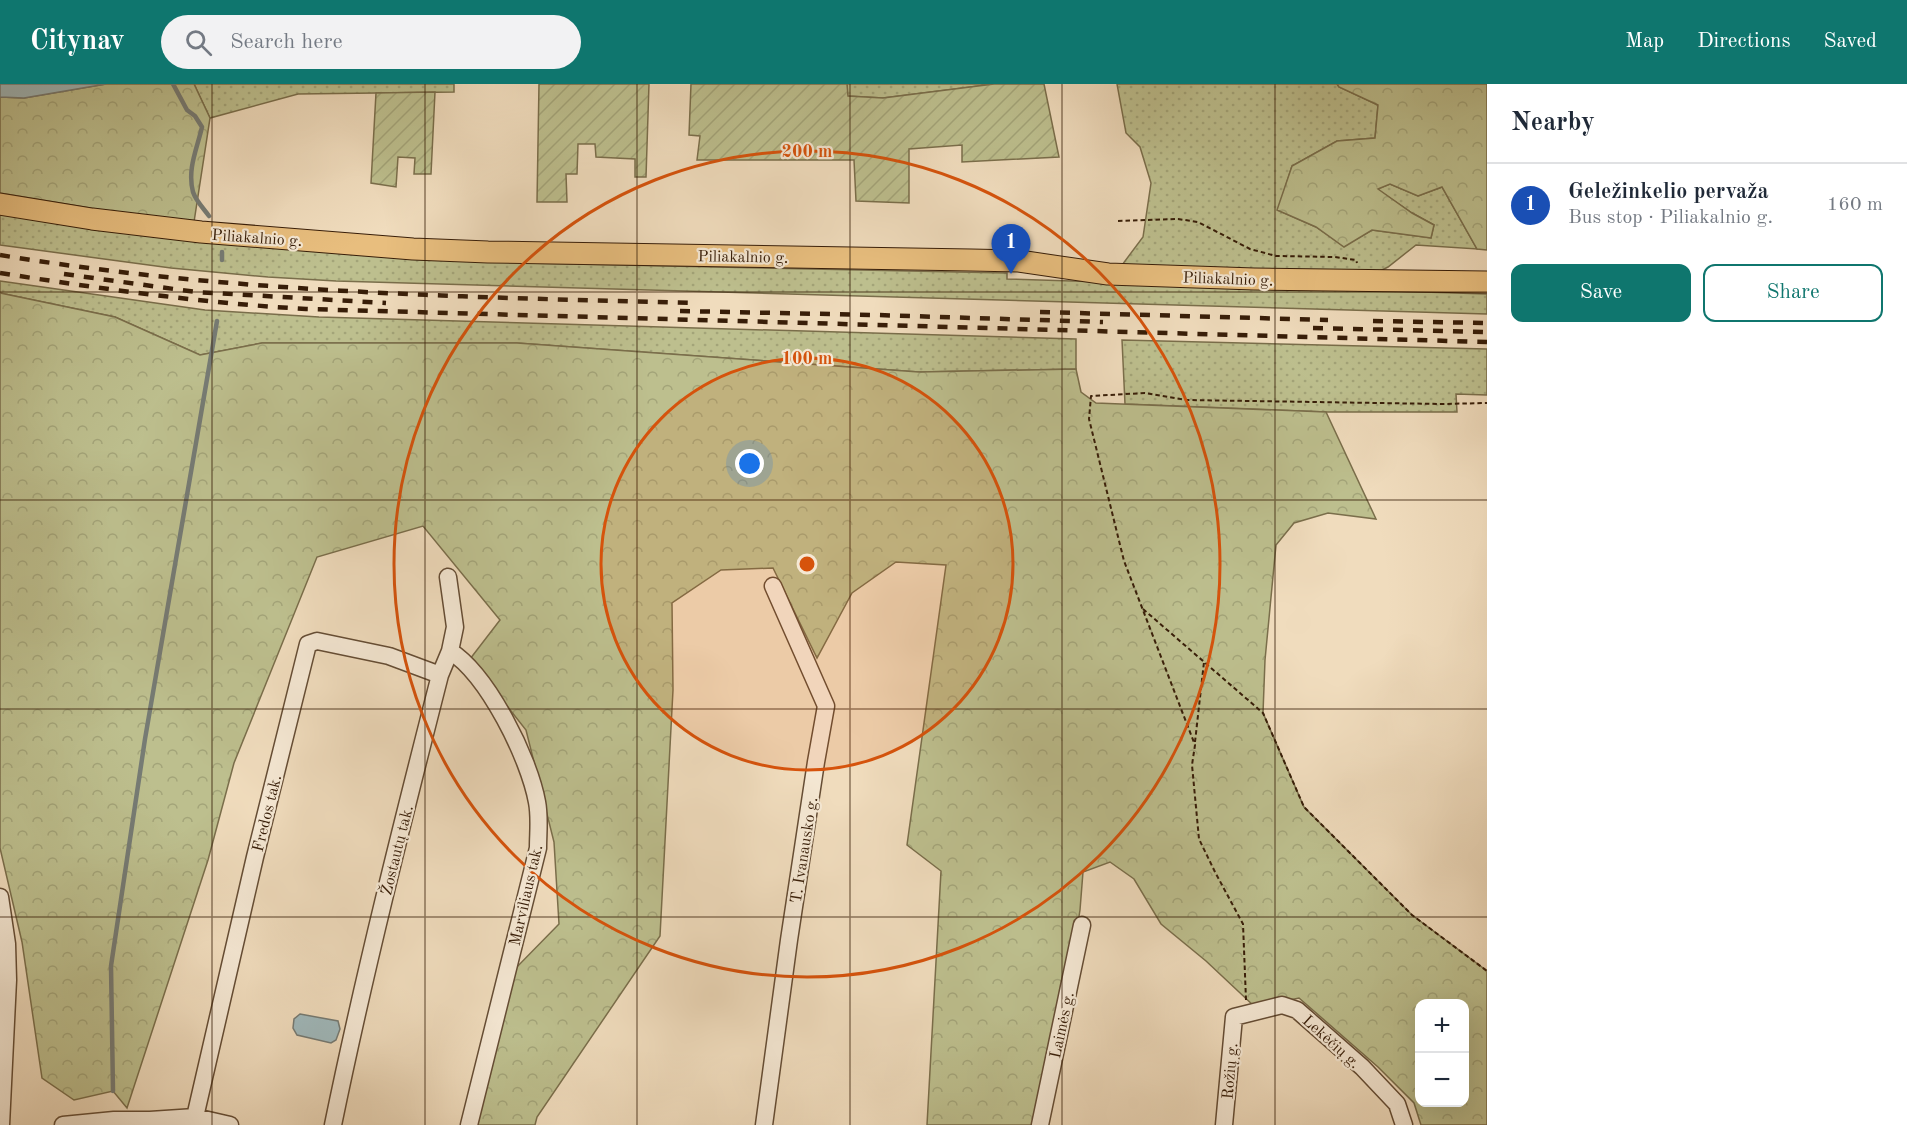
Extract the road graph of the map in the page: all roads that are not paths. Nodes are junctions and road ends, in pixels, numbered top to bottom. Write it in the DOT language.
graph roads {
  1 [pos="0,204"];
  2 [pos="1487,282"];
  3 [pos="448,577"];
  4 [pos="773,586"];
  5 [pos="450,651"];
  6 [pos="440,675"];
  7 [pos="0,897"];
  8 [pos="1082,925"];
  9 [pos="4,978"];
  10 [pos="1240,1015"];
  11 [pos="195,1117"];
  12 [pos="2,1125"];
  13 [pos="63,1125"];
  14 [pos="230,1125"];
  15 [pos="333,1125"];
  16 [pos="469,1125"];
  17 [pos="764,1125"];
  18 [pos="1040,1125"];
  19 [pos="1224,1125"];
  20 [pos="1404,1125"];
  1 -- 2 [label="main road, Piliakalnio g."];
  3 -- 5 [label="street, Žostautų tak."];
  4 -- 17 [label="street, T. Ivanausko g."];
  5 -- 6 [label="street, Žostautų tak."];
  5 -- 16 [label="street, Marviliaus tak."];
  6 -- 11 [label="street, Fredos tak."];
  6 -- 15 [label="street, Žostautų tak."];
  7 -- 9 [label="street"];
  8 -- 18 [label="street, Laimės g."];
  9 -- 12 [label="street"];
  10 -- 19 [label="street, Rožių g."];
  10 -- 20 [label="street, Lekėčių g."];
  11 -- 13 [label="street"];
  11 -- 14 [label="street"];
}
